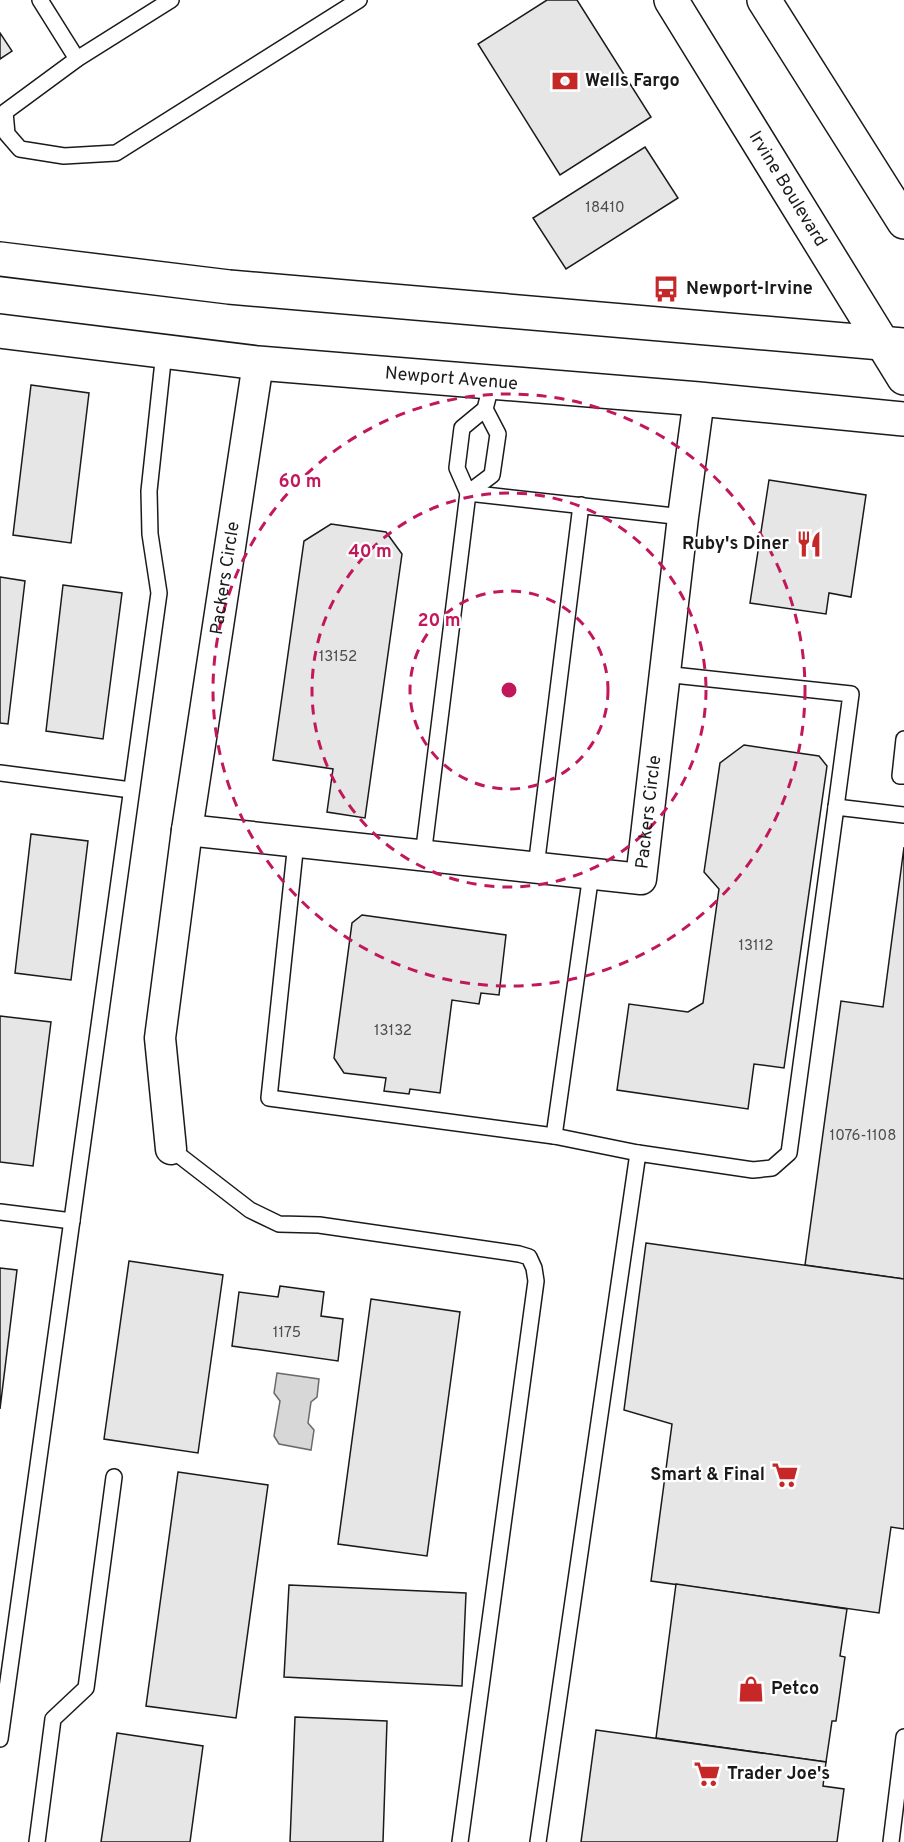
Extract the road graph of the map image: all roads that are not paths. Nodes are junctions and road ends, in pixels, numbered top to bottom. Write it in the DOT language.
graph roads {
  1 [pos="40,0"];
  2 [pos="171,0"];
  3 [pos="359,0"];
  4 [pos="671,0"];
  5 [pos="764,0"];
  6 [pos="77,59"];
  7 [pos="904,222"];
  8 [pos="0,259"];
  9 [pos="0,331"];
  10 [pos="893,344"];
  11 [pos="164,352"];
  12 [pos="258,363"];
  13 [pos="904,378"];
  14 [pos="489,395"];
  15 [pos="699,399"];
  16 [pos="904,419"];
  17 [pos="468,493"];
  18 [pos="581,505"];
  19 [pos="683,517"];
  20 [pos="664,674"];
  21 [pos="904,739"];
  22 [pos="0,773"];
  23 [pos="904,777"];
  24 [pos="131,790"];
  25 [pos="836,807"];
  26 [pos="904,815"];
  27 [pos="187,830"];
  28 [pos="296,842"];
  29 [pos="423,855"];
  30 [pos="536,867"];
  31 [pos="591,874"];
  32 [pos="554,1137"];
  33 [pos="171,1149"];
  34 [pos="638,1153"];
  35 [pos="0,1212"];
  36 [pos="72,1221"];
  37 [pos="114,1477"];
  38 [pos="6,1652"];
  39 [pos="904,1737"];
  40 [pos="0,1739"];
  41 [pos="37,1842"];
  42 [pos="459,1842"];
  43 [pos="538,1842"];
  44 [pos="891,1842"];
  1 -- 6 [label="lane"];
  2 -- 6 [label="lane"];
  3 -- 6 [label="lane"];
  4 -- 10 [label="main road, Irvine Boulevard"];
  5 -- 7 [label="main road"];
  8 -- 10 [label="main road"];
  9 -- 11 [label="main road, Newport Avenue"];
  10 -- 13 [label="main road, Irvine Boulevard"];
  11 -- 12 [label="main road, Newport Avenue"];
  11 -- 24 [label="lane"];
  12 -- 14 [label="main road, Newport Avenue"];
  12 -- 27 [label="street, Packers Circle"];
  14 -- 15 [label="main road, Newport Avenue"];
  14 -- 17 [label="lane"];
  14 -- 17 [label="lane"];
  15 -- 16 [label="main road, Newport Avenue"];
  15 -- 19 [label="street, Packers Circle"];
  17 -- 18 [label="lane"];
  17 -- 29 [label="lane"];
  18 -- 19 [label="lane"];
  18 -- 30 [label="lane"];
  19 -- 20 [label="street, Packers Circle"];
  20 -- 25 [label="lane"];
  20 -- 31 [label="street, Packers Circle"];
  21 -- 23 [label="lane"];
  22 -- 24 [label="lane"];
  24 -- 36 [label="lane"];
  25 -- 26 [label="lane"];
  25 -- 34 [label="lane"];
  27 -- 28 [label="street, Packers Circle"];
  27 -- 33 [label="street, Packers Circle"];
  28 -- 29 [label="street, Packers Circle"];
  28 -- 32 [label="lane"];
  29 -- 30 [label="street, Packers Circle"];
  30 -- 31 [label="street, Packers Circle"];
  31 -- 32 [label="lane"];
  32 -- 34 [label="lane"];
  33 -- 42 [label="lane"];
  34 -- 43 [label="lane"];
  35 -- 36 [label="lane"];
  36 -- 38 [label="lane"];
  37 -- 41 [label="lane"];
  38 -- 40 [label="lane"];
  39 -- 44 [label="lane"];
}
